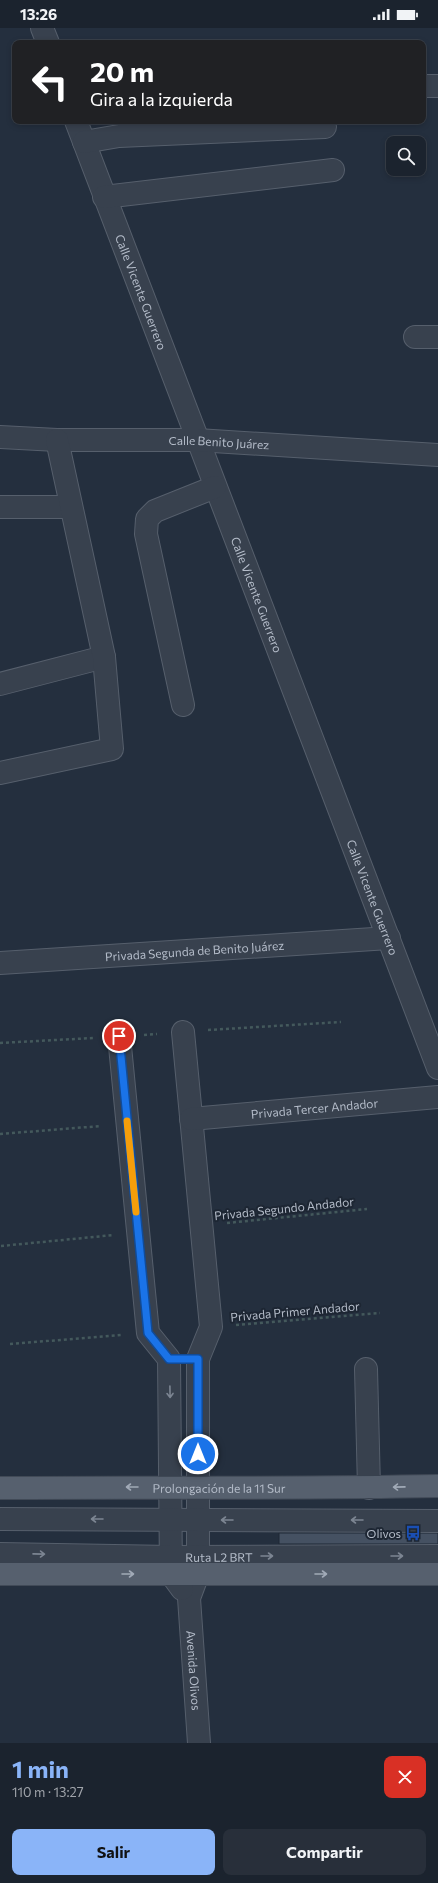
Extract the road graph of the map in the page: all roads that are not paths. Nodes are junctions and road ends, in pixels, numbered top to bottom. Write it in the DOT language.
graph roads {
  1 [pos="42,28"];
  2 [pos="47,40"];
  3 [pos="426,86"];
  4 [pos="438,86"];
  5 [pos="77,124"];
  6 [pos="325,127"];
  7 [pos="84,142"];
  8 [pos="333,170"];
  9 [pos="104,197"];
  10 [pos="415,337"];
  11 [pos="438,337"];
  12 [pos="0,437"];
  13 [pos="57,440"];
  14 [pos="197,440"];
  15 [pos="438,455"];
  16 [pos="215,487"];
  17 [pos="0,507"];
  18 [pos="71,507"];
  19 [pos="104,657"];
  20 [pos="0,684"];
  21 [pos="183,705"];
  22 [pos="0,774"];
  23 [pos="389,938"];
  24 [pos="0,963"];
  25 [pos="183,1032"];
  26 [pos="119,1036"];
  27 [pos="438,1068"];
  28 [pos="438,1097"];
  29 [pos="191,1119"];
  30 [pos="169,1359"];
  31 [pos="198,1359"];
  32 [pos="366,1369"];
  33 [pos="438,1486"];
  34 [pos="171,1487"];
  35 [pos="198,1487"];
  36 [pos="0,1488"];
  37 [pos="369,1488"];
  38 [pos="0,1518"];
  39 [pos="171,1519"];
  40 [pos="198,1520"];
  41 [pos="438,1520"];
  42 [pos="0,1554"];
  43 [pos="438,1556"];
  44 [pos="171,1565"];
  45 [pos="198,1565"];
  46 [pos="0,1574"];
  47 [pos="438,1574"];
  48 [pos="189,1598"];
  49 [pos="199,1743"];
  1 -- 2 [label="street"];
  3 -- 4 [label="street"];
  5 -- 7 [label="street, Calle Vicente Guerrero"];
  6 -- 7 [label="street"];
  7 -- 9 [label="street, Calle Vicente Guerrero"];
  8 -- 9 [label="street"];
  9 -- 14 [label="street, Calle Vicente Guerrero"];
  10 -- 11 [label="street"];
  12 -- 13 [label="street, Calle Benito Juárez"];
  13 -- 14 [label="street, Calle Benito Juárez"];
  13 -- 18 [label="street"];
  14 -- 15 [label="street, Calle Benito Juárez"];
  14 -- 16 [label="street, Calle Vicente Guerrero"];
  16 -- 21 [label="street"];
  16 -- 23 [label="street, Calle Vicente Guerrero"];
  17 -- 18 [label="street"];
  18 -- 19 [label="street"];
  19 -- 20 [label="street"];
  19 -- 22 [label="street"];
  23 -- 24 [label="street, Privada Segunda de Benito Juárez"];
  23 -- 27 [label="street, Calle Vicente Guerrero"];
  25 -- 29 [label="street"];
  26 -- 30 [label="street"];
  28 -- 29 [label="street, Privada Tercer Andador"];
  29 -- 31 [label="street"];
  30 -- 31 [label="street"];
  30 -- 34 [label="street, one-way"];
  31 -- 35 [label="street, Avenida Olivos"];
  32 -- 37 [label="street"];
  33 -- 37 [label="main road, Prolongación de la 11 Sur, one-way"];
  34 -- 35 [label="main road, Prolongación de la 11 Sur"];
  34 -- 36 [label="main road, Prolongación de la 11 Sur, one-way"];
  34 -- 39 [label="street"];
  35 -- 37 [label="main road, Prolongación de la 11 Sur"];
  35 -- 40 [label="street, Avenida Olivos"];
  39 -- 38 [label="street, one-way"];
  39 -- 40 [label="street"];
  39 -- 44 [label="street"];
  41 -- 40 [label="street, one-way"];
  40 -- 45 [label="street, Avenida Olivos"];
  42 -- 44 [label="street, Ruta L2 BRT, one-way"];
  45 -- 43 [label="street, Ruta L2 BRT, one-way"];
  44 -- 45 [label="main road"];
  46 -- 44 [label="main road, one-way"];
  44 -- 48 [label="street"];
  45 -- 47 [label="main road, one-way"];
  45 -- 48 [label="street, Avenida Olivos"];
  48 -- 49 [label="street, Avenida Olivos"];
}
